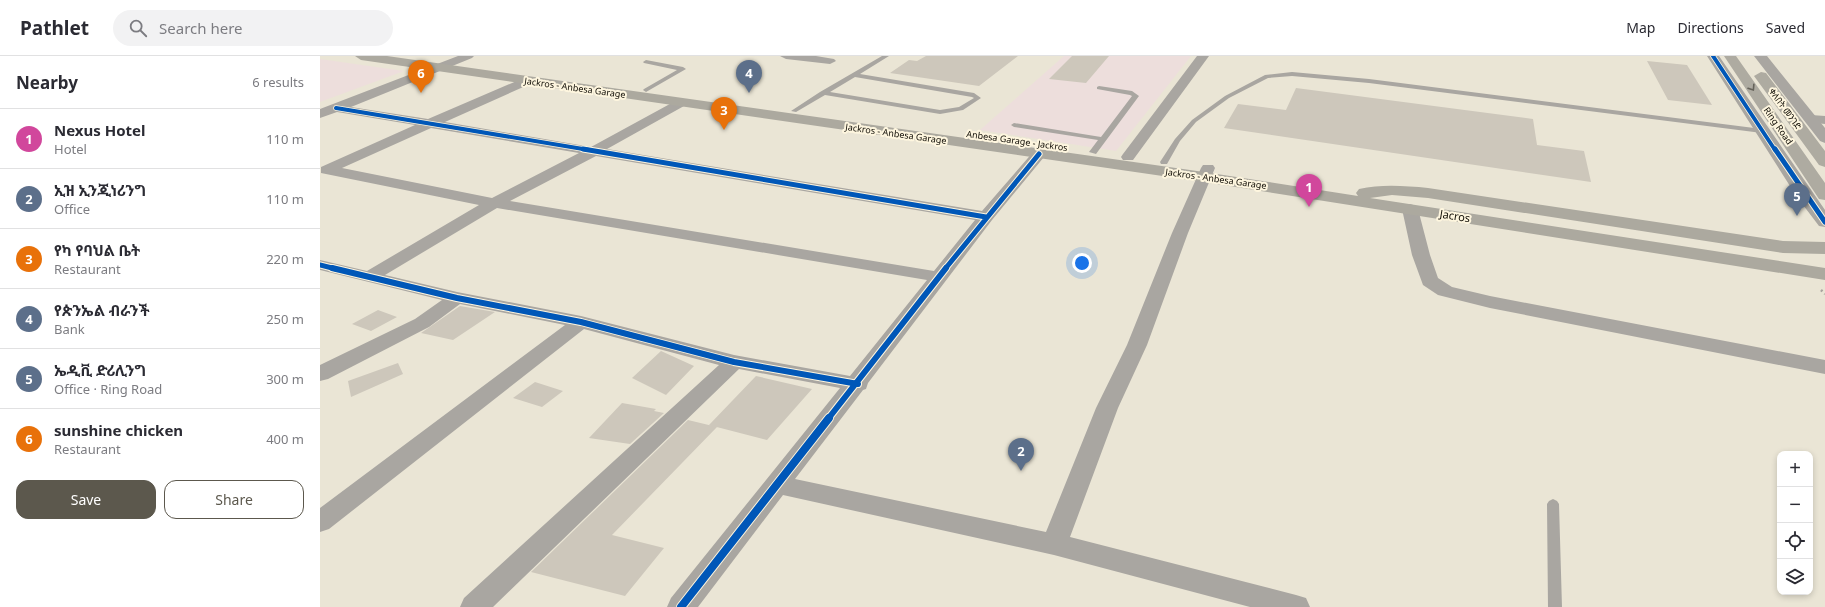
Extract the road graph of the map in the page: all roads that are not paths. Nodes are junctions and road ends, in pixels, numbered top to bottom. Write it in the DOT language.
graph roads {
  1 [pos="361,56"];
  2 [pos="407,56"];
  3 [pos="468,56"];
  4 [pos="786,56"];
  5 [pos="886,56"];
  6 [pos="1204,56"];
  7 [pos="1713,56"];
  8 [pos="1730,56"];
  9 [pos="1746,56"];
  10 [pos="1760,56"];
  11 [pos="830,61"];
  12 [pos="646,62"];
  13 [pos="445,65"];
  14 [pos="853,75"];
  15 [pos="526,81"];
  16 [pos="1099,88"];
  17 [pos="646,90"];
  18 [pos="822,93"];
  19 [pos="679,103"];
  20 [pos="336,108"];
  21 [pos="794,111"];
  22 [pos="320,114"];
  23 [pos="1818,120"];
  24 [pos="860,124"];
  25 [pos="430,125"];
  26 [pos="1014,125"];
  27 [pos="1762,131"];
  28 [pos="1825,138"];
  29 [pos="1102,139"];
  30 [pos="594,151"];
  31 [pos="1093,152"];
  32 [pos="1039,154"];
  33 [pos="1128,157"];
  34 [pos="1164,162"];
  35 [pos="1825,162"];
  36 [pos="324,171"];
  37 [pos="1206,172"];
  38 [pos="1366,193"];
  39 [pos="1825,195"];
  40 [pos="494,202"];
  41 [pos="1410,204"];
  42 [pos="1430,212"];
  43 [pos="986,217"];
  44 [pos="1825,222"];
  45 [pos="1825,248"];
  46 [pos="1825,262"];
  47 [pos="320,265"];
  48 [pos="1825,274"];
  49 [pos="369,276"];
  50 [pos="940,277"];
  51 [pos="1825,284"];
  52 [pos="457,298"];
  53 [pos="581,322"];
  54 [pos="734,362"];
  55 [pos="1825,367"];
  56 [pos="320,374"];
  57 [pos="858,384"];
  58 [pos="777,484"];
  59 [pos="1553,504"];
  60 [pos="321,520"];
  61 [pos="1054,544"];
  62 [pos="474,607"];
  63 [pos="681,607"];
  64 [pos="1296,607"];
  65 [pos="1555,607"];
  1 -- 13 [label="main road, Jackros - Anbesa Garage"];
  2 -- 13 [label="main road, Anbesa Garage - Jackros"];
  3 -- 13 [label="street"];
  4 -- 11 [label="street"];
  5 -- 14 [label="lane"];
  6 -- 33 [label="street"];
  7 -- 27 [label="street"];
  8 -- 39 [label="highway, Ring Road, one-way"];
  9 -- 35 [label="highway, ቀለበት መንገድ"];
  10 -- 23 [label="street"];
  12 -- 17 [label="lane"];
  13 -- 15 [label="main road, Jackros - Anbesa Garage"];
  13 -- 17 [label="main road, Anbesa Garage - Jackros"];
  13 -- 20 [label="street"];
  14 -- 18 [label="lane"];
  14 -- 18 [label="lane"];
  15 -- 19 [label="main road, Jackros - Anbesa Garage"];
  15 -- 25 [label="street"];
  16 -- 29 [label="lane"];
  17 -- 21 [label="main road, Anbesa Garage - Jackros"];
  18 -- 21 [label="lane"];
  19 -- 24 [label="main road, Jackros - Anbesa Garage"];
  19 -- 30 [label="street"];
  20 -- 22 [label="street"];
  20 -- 25 [label="street"];
  21 -- 24 [label="main road, Anbesa Garage - Jackros"];
  23 -- 28 [label="street"];
  24 -- 31 [label="main road, Anbesa Garage - Jackros"];
  24 -- 32 [label="main road, Jackros - Anbesa Garage"];
  25 -- 30 [label="street"];
  25 -- 36 [label="street"];
  26 -- 29 [label="lane"];
  27 -- 34 [label="lane"];
  27 -- 44 [label="street"];
  29 -- 31 [label="lane"];
  30 -- 40 [label="street"];
  30 -- 43 [label="street"];
  31 -- 33 [label="main road, Anbesa Garage - Jackros"];
  32 -- 37 [label="main road, Jackros - Anbesa Garage"];
  32 -- 43 [label="street"];
  33 -- 34 [label="main road, Anbesa Garage - Jackros"];
  34 -- 37 [label="main road, Anbesa Garage - Jackros"];
  36 -- 40 [label="street"];
  37 -- 38 [label="main road, Anbesa Garage - Jackros"];
  37 -- 41 [label="main road, Jackros - Anbesa Garage"];
  37 -- 61 [label="street"];
  38 -- 41 [label="main road"];
  38 -- 45 [label="main road"];
  40 -- 49 [label="street"];
  40 -- 50 [label="street"];
  41 -- 42 [label="main road, Jackros - Anbesa Garage"];
  41 -- 46 [label="main road"];
  41 -- 55 [label="street"];
  42 -- 48 [label="main road, Jacros"];
  42 -- 51 [label="main road"];
  43 -- 50 [label="street"];
  47 -- 49 [label="street"];
  49 -- 52 [label="street"];
  50 -- 57 [label="street"];
  52 -- 53 [label="street"];
  52 -- 56 [label="street"];
  53 -- 54 [label="street"];
  53 -- 60 [label="street"];
  54 -- 57 [label="street"];
  54 -- 62 [label="street"];
  57 -- 58 [label="street"];
  58 -- 61 [label="street"];
  58 -- 63 [label="street"];
  59 -- 65 [label="lane"];
  61 -- 64 [label="street"];
}
